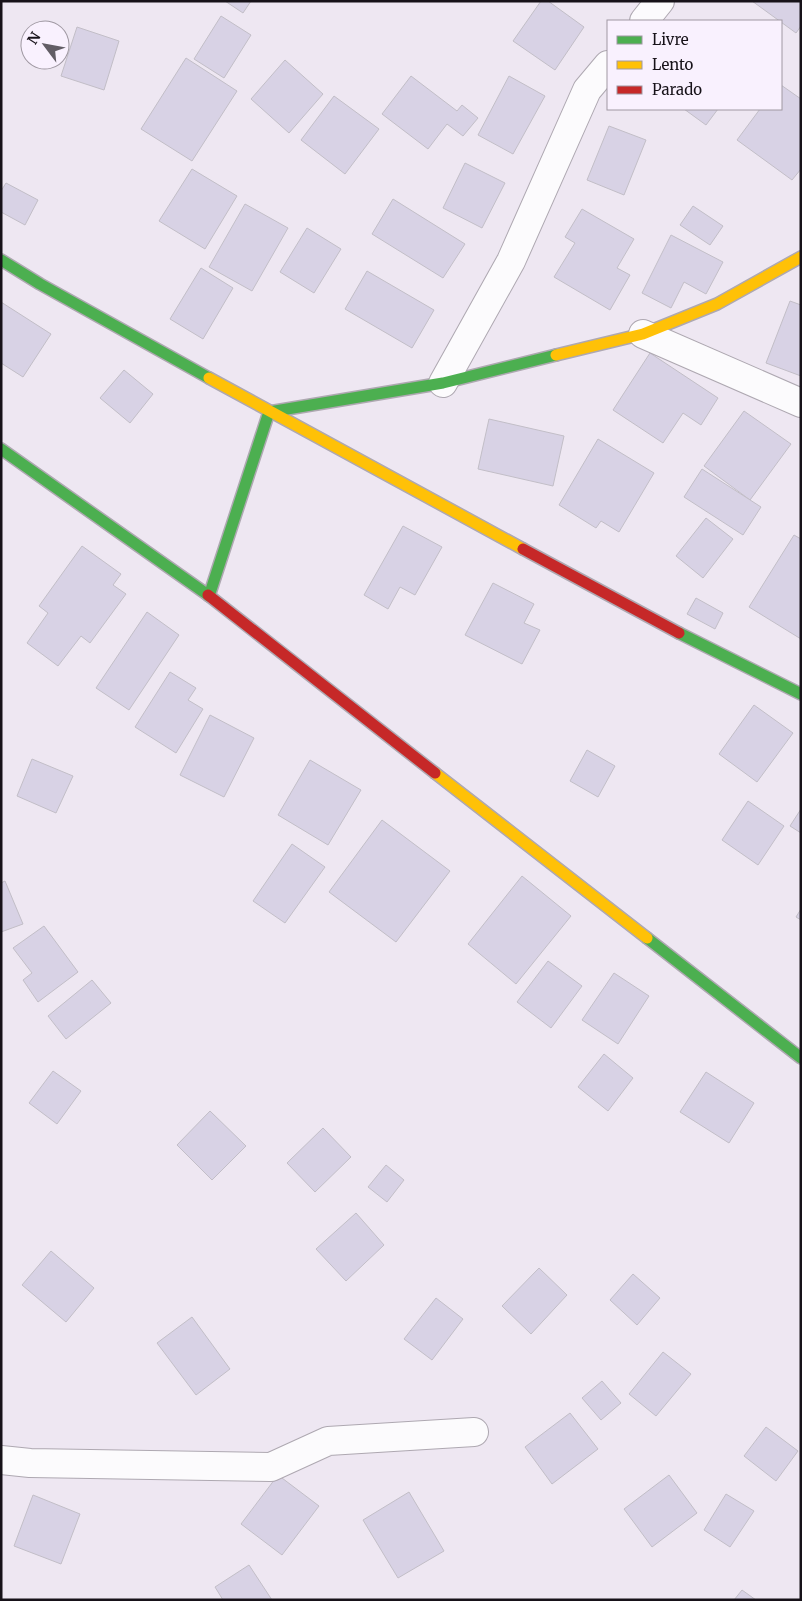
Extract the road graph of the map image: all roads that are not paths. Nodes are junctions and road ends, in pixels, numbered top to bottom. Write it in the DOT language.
graph roads {
  1 [pos="660,1"];
  2 [pos="645,20"];
  3 [pos="607,65"];
  4 [pos="801,257"];
  5 [pos="1,260"];
  6 [pos="643,334"];
  7 [pos="443,383"];
  8 [pos="801,403"];
  9 [pos="269,412"];
  10 [pos="1,449"];
  11 [pos="209,596"];
  12 [pos="801,694"];
  13 [pos="801,1058"];
  14 [pos="474,1432"];
  15 [pos="1,1460"];
  1 -- 2 [label="street"];
  3 -- 7 [label="street"];
  4 -- 6 [label="street"];
  5 -- 9 [label="street"];
  6 -- 7 [label="street"];
  6 -- 8 [label="street"];
  7 -- 9 [label="street"];
  9 -- 11 [label="street"];
  9 -- 12 [label="street"];
  10 -- 11 [label="street"];
  11 -- 13 [label="street"];
  14 -- 15 [label="street"];
}
